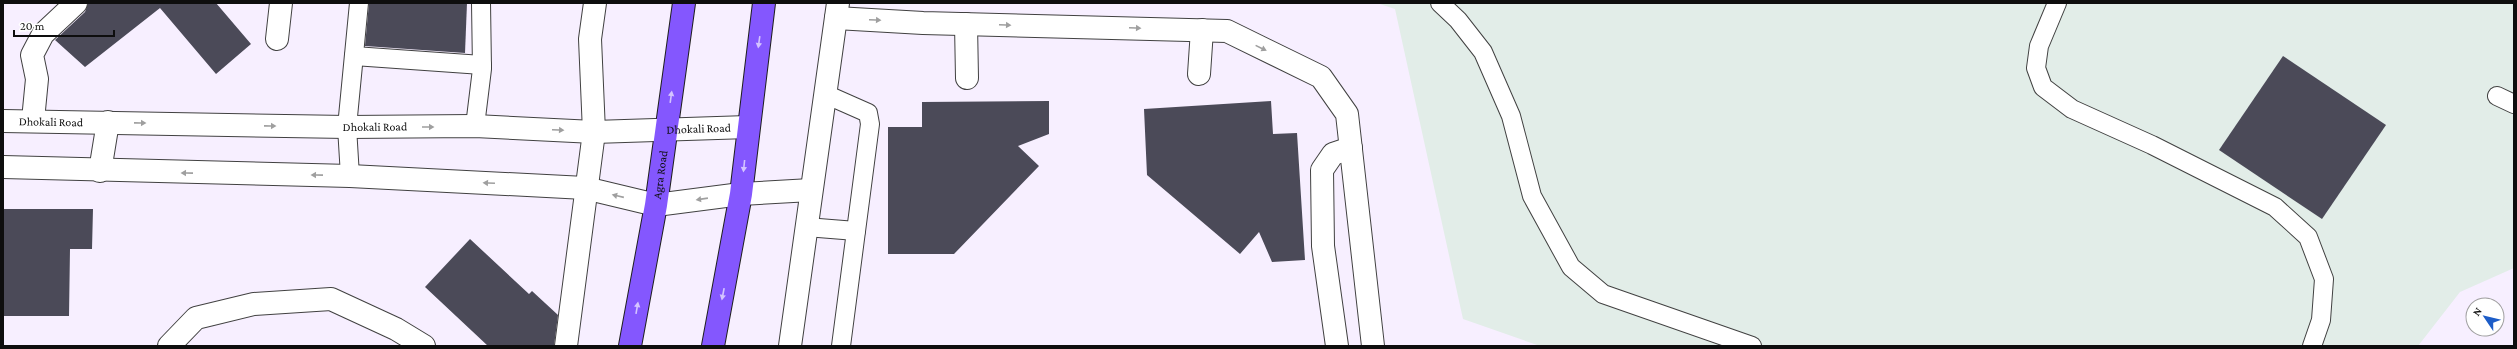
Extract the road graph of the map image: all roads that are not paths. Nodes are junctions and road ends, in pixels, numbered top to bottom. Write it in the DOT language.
graph roads {
  1 [pos="76,3"];
  2 [pos="281,3"];
  3 [pos="360,3"];
  4 [pos="481,3"];
  5 [pos="595,3"];
  6 [pos="684,3"];
  7 [pos="764,3"];
  8 [pos="1440,3"];
  9 [pos="2057,3"];
  10 [pos="837,10"];
  11 [pos="966,24"];
  12 [pos="1202,30"];
  13 [pos="277,39"];
  14 [pos="354,56"];
  15 [pos="482,65"];
  16 [pos="1199,74"];
  17 [pos="967,78"];
  18 [pos="825,94"];
  19 [pos="2497,96"];
  20 [pos="2514,104"];
  21 [pos="32,120"];
  22 [pos="3,121"];
  23 [pos="108,122"];
  24 [pos="475,126"];
  25 [pos="347,127"];
  26 [pos="748,127"];
  27 [pos="666,130"];
  28 [pos="594,132"];
  29 [pos="1350,148"];
  30 [pos="3,167"];
  31 [pos="100,171"];
  32 [pos="350,176"];
  33 [pos="586,188"];
  34 [pos="811,190"];
  35 [pos="741,194"];
  36 [pos="656,205"];
  37 [pos="806,227"];
  38 [pos="856,231"];
  39 [pos="169,346"];
  40 [pos="424,346"];
  41 [pos="566,346"];
  42 [pos="630,346"];
  43 [pos="713,346"];
  44 [pos="790,346"];
  45 [pos="841,346"];
  46 [pos="1337,346"];
  47 [pos="1373,346"];
  48 [pos="1752,346"];
  49 [pos="2312,346"];
  1 -- 21 [label="street"];
  2 -- 13 [label="street"];
  3 -- 14 [label="lane"];
  4 -- 15 [label="lane"];
  5 -- 28 [label="street"];
  27 -- 6 [label="highway, Agra Road, one-way"];
  7 -- 26 [label="highway, one-way"];
  8 -- 48 [label="lane"];
  9 -- 49 [label="lane"];
  10 -- 11 [label="street, one-way"];
  10 -- 18 [label="street"];
  11 -- 12 [label="street, one-way"];
  11 -- 17 [label="street"];
  12 -- 16 [label="street"];
  12 -- 29 [label="street, one-way"];
  14 -- 15 [label="lane"];
  14 -- 25 [label="lane"];
  15 -- 24 [label="lane"];
  18 -- 34 [label="street"];
  18 -- 38 [label="lane"];
  19 -- 20 [label="lane"];
  21 -- 22 [label="street, Dhokali Road"];
  21 -- 23 [label="street, Dhokali Road"];
  23 -- 25 [label="street, Dhokali Road, one-way"];
  23 -- 31 [label="street"];
  25 -- 24 [label="street, Dhokali Road, one-way"];
  24 -- 28 [label="street, Dhokali Road, one-way"];
  25 -- 32 [label="lane"];
  26 -- 27 [label="street, Dhokali Road"];
  26 -- 35 [label="highway, one-way"];
  27 -- 28 [label="street, Dhokali Road"];
  27 -- 36 [label="highway, Agra Road"];
  28 -- 33 [label="street"];
  29 -- 46 [label="street"];
  29 -- 47 [label="street"];
  30 -- 31 [label="street"];
  32 -- 31 [label="street, one-way"];
  33 -- 32 [label="street, one-way"];
  36 -- 33 [label="street, one-way"];
  33 -- 41 [label="street"];
  34 -- 35 [label="street"];
  34 -- 37 [label="street"];
  35 -- 36 [label="street, one-way"];
  35 -- 43 [label="highway, one-way"];
  42 -- 36 [label="highway, Agra Road, one-way"];
  37 -- 38 [label="lane"];
  37 -- 44 [label="street"];
  38 -- 45 [label="lane"];
  39 -- 40 [label="street"];
}
